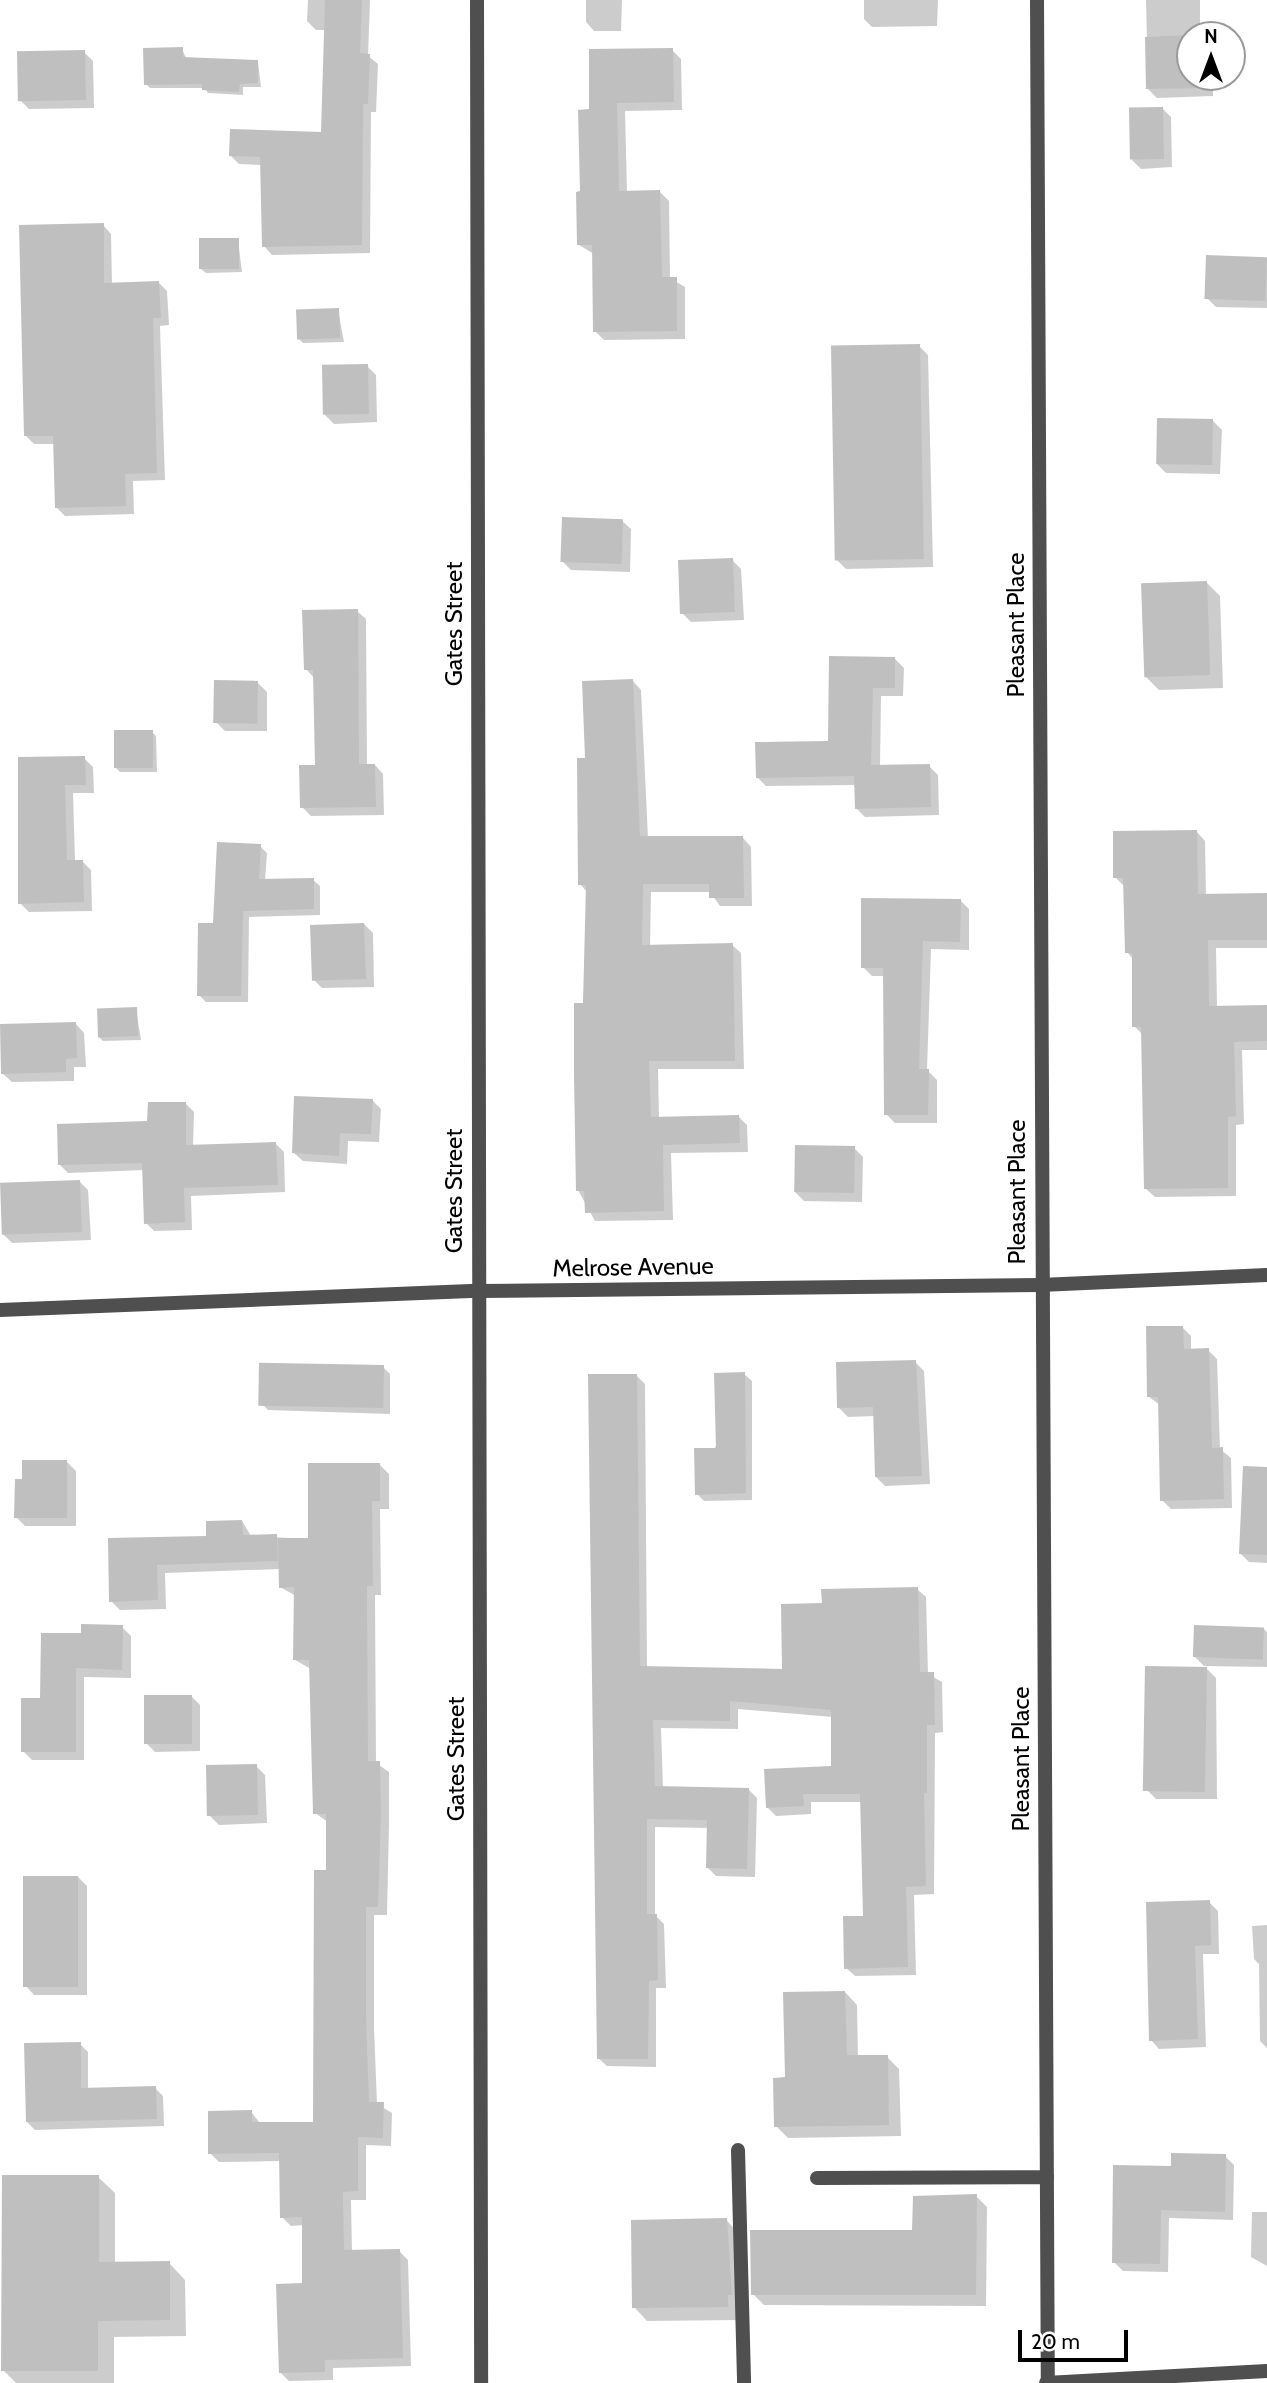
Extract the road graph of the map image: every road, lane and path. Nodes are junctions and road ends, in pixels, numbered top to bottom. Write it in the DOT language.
graph roads {
  1 [pos="477,0"];
  2 [pos="1037,0"];
  3 [pos="1267,1275"];
  4 [pos="1040,1285"];
  5 [pos="477,1292"];
  6 [pos="0,1310"];
  7 [pos="738,2150"];
  8 [pos="1047,2177"];
  9 [pos="817,2178"];
  10 [pos="1267,2371"];
  11 [pos="481,2383"];
  12 [pos="744,2383"];
  13 [pos="1048,2383"];
  1 -- 5 [label="street, Gates Street"];
  2 -- 4 [label="street, Pleasant Place"];
  3 -- 4 [label="street, Melrose Avenue"];
  4 -- 5 [label="street, Melrose Avenue"];
  4 -- 8 [label="street, Pleasant Place"];
  5 -- 6 [label="street, Melrose Avenue"];
  5 -- 11 [label="street, Gates Street"];
  7 -- 12 [label="street"];
  8 -- 9 [label="street"];
  8 -- 13 [label="street, Pleasant Place"];
  10 -- 13 [label="street"];
}
